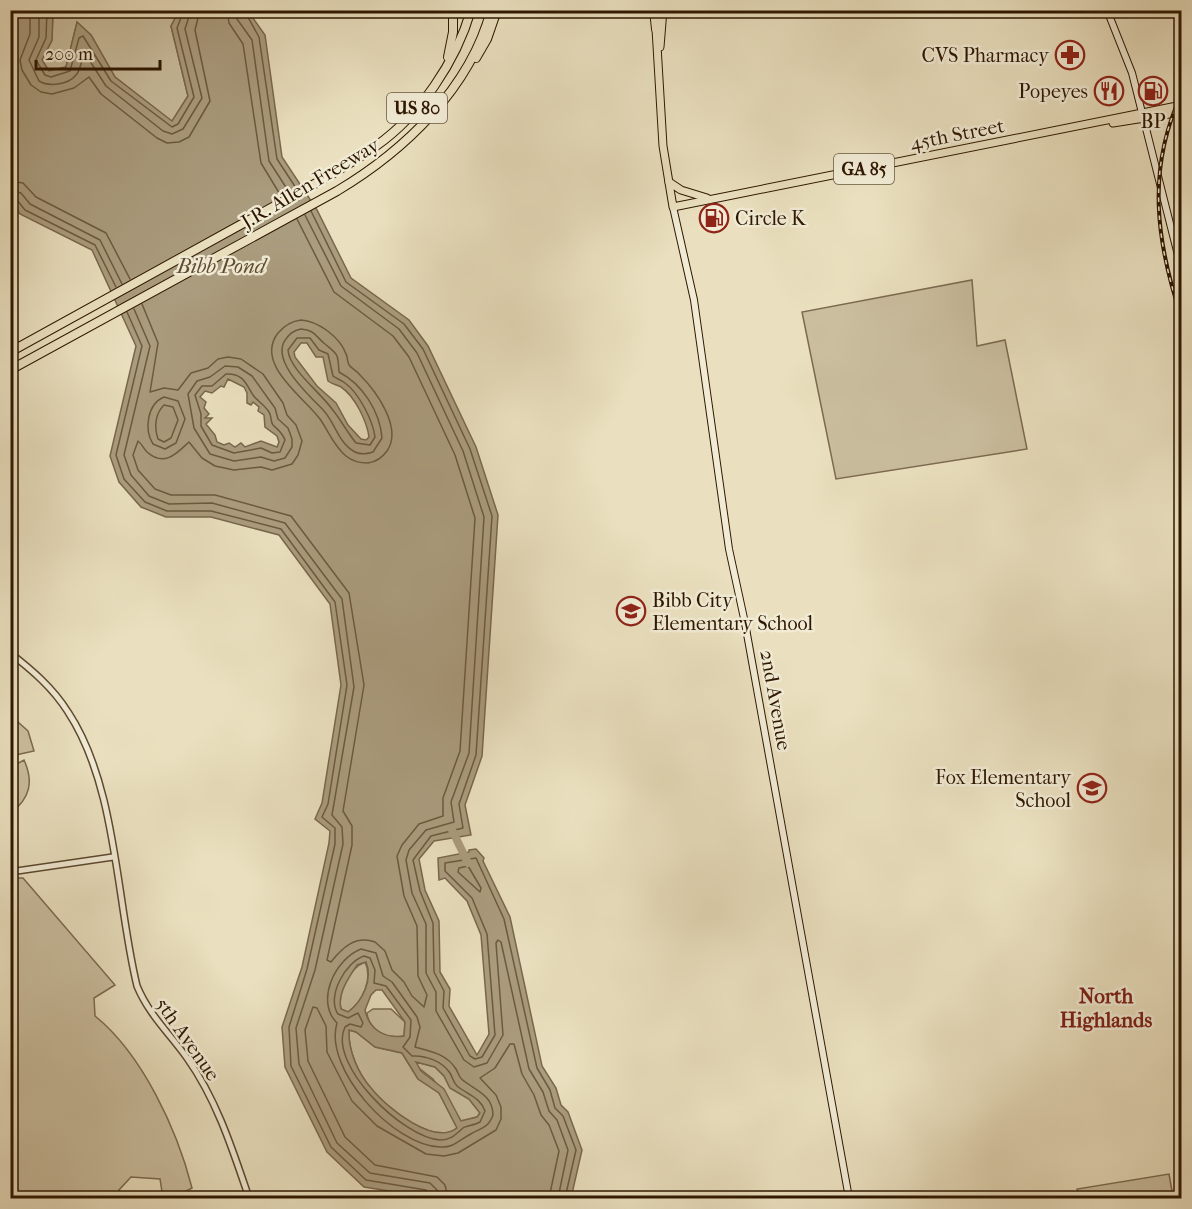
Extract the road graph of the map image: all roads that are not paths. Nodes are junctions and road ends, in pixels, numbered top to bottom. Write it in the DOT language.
graph roads {
  1 [pos="453,10"];
  2 [pos="471,10"];
  3 [pos="491,10"];
  4 [pos="497,10"];
  5 [pos="655,10"];
  6 [pos="663,10"];
  7 [pos="1107,10"];
  8 [pos="656,29"];
  9 [pos="659,64"];
  10 [pos="436,80"];
  11 [pos="1182,105"];
  12 [pos="1182,112"];
  13 [pos="1143,115"];
  14 [pos="418,131"];
  15 [pos="669,182"];
  16 [pos="671,192"];
  17 [pos="706,198"];
  18 [pos="673,207"];
  19 [pos="1182,270"];
  20 [pos="10,352"];
  21 [pos="10,370"];
  22 [pos="10,653"];
  23 [pos="113,857"];
  24 [pos="10,872"];
  25 [pos="249,1198"];
  26 [pos="849,1198"];
  1 -- 10 [label="highway"];
  2 -- 10 [label="highway, J.R. Allen Freeway / US 80"];
  3 -- 14 [label="highway, J.R. Allen Freeway / US 80"];
  4 -- 14 [label="highway"];
  5 -- 8 [label="highway"];
  6 -- 9 [label="main road"];
  7 -- 13 [label="main road"];
  8 -- 9 [label="main road"];
  9 -- 15 [label="main road"];
  10 -- 20 [label="highway, J.R. Allen Freeway / US 80"];
  11 -- 13 [label="main road, 45th Street / GA 85"];
  12 -- 13 [label="main road, 45th Street / GA 85"];
  13 -- 17 [label="main road, 45th Street / GA 85"];
  13 -- 19 [label="main road"];
  14 -- 21 [label="highway, J.R. Allen Freeway / US 80"];
  15 -- 16 [label="main road"];
  15 -- 17 [label="main road"];
  16 -- 17 [label="main road"];
  16 -- 18 [label="main road"];
  17 -- 18 [label="main road, 45th Street / GA 85"];
  18 -- 26 [label="main road, 2nd Avenue"];
  22 -- 23 [label="street, 5th Avenue"];
  23 -- 24 [label="street"];
  23 -- 25 [label="street, 5th Avenue"];
}
